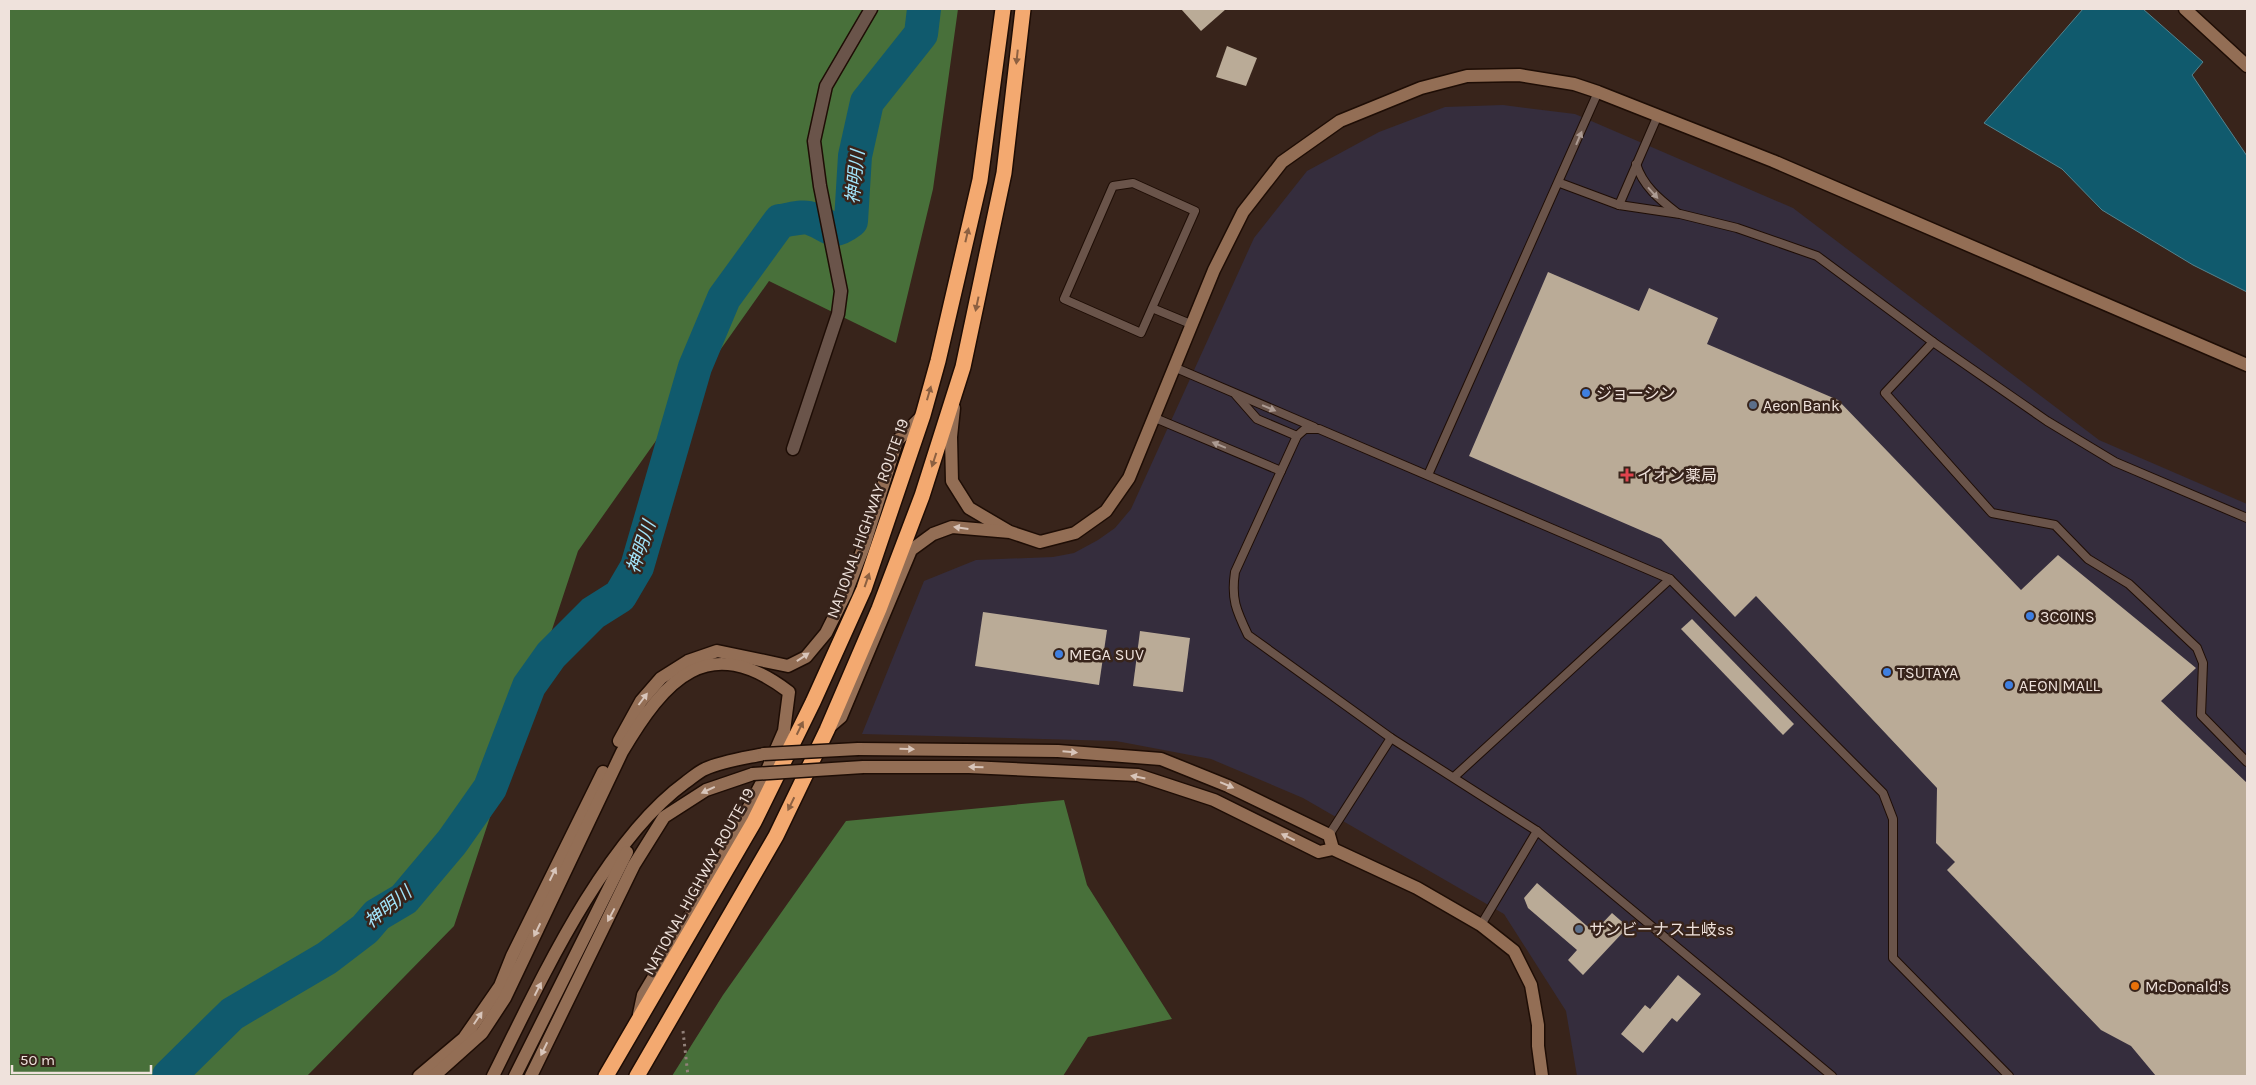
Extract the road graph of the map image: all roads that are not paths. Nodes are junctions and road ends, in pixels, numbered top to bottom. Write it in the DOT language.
graph roads {
  1 [pos="871,9"];
  2 [pos="1004,9"];
  3 [pos="1023,9"];
  4 [pos="2185,9"];
  5 [pos="2247,66"];
  6 [pos="1598,92"];
  7 [pos="1658,115"];
  8 [pos="1636,164"];
  9 [pos="1560,183"];
  10 [pos="1619,204"];
  11 [pos="1680,214"];
  12 [pos="1152,308"];
  13 [pos="1193,325"];
  14 [pos="1932,342"];
  15 [pos="2247,365"];
  16 [pos="1176,368"];
  17 [pos="1234,393"];
  18 [pos="956,394"];
  19 [pos="923,415"];
  20 [pos="1155,418"];
  21 [pos="1319,429"];
  22 [pos="1297,436"];
  23 [pos="793,449"];
  24 [pos="1280,471"];
  25 [pos="1428,475"];
  26 [pos="2247,518"];
  27 [pos="1010,532"];
  28 [pos="1670,579"];
  29 [pos="827,730"];
  30 [pos="1391,738"];
  31 [pos="2247,762"];
  32 [pos="1454,777"];
  33 [pos="642,823"];
  34 [pos="1537,831"];
  35 [pos="1330,835"];
  36 [pos="1333,849"];
  37 [pos="1480,925"];
  38 [pos="637,1024"];
  39 [pos="419,1076"];
  40 [pos="434,1076"];
  41 [pos="493,1076"];
  42 [pos="516,1076"];
  43 [pos="531,1076"];
  44 [pos="606,1076"];
  45 [pos="637,1076"];
  46 [pos="1542,1076"];
  47 [pos="1832,1076"];
  48 [pos="2009,1076"];
  1 -- 23 [label="street"];
  19 -- 2 [label="highway, NATIONAL HIGHWAY ROUTE 19, one-way"];
  3 -- 18 [label="highway, one-way"];
  4 -- 5 [label="street"];
  6 -- 7 [label="street"];
  9 -- 6 [label="lane, one-way"];
  6 -- 13 [label="street"];
  7 -- 8 [label="lane"];
  7 -- 15 [label="street"];
  8 -- 10 [label="lane"];
  8 -- 11 [label="lane, one-way"];
  9 -- 10 [label="lane"];
  9 -- 25 [label="lane"];
  10 -- 11 [label="lane"];
  11 -- 14 [label="lane"];
  12 -- 12 [label="lane"];
  12 -- 13 [label="lane"];
  13 -- 16 [label="street"];
  14 -- 26 [label="lane"];
  14 -- 31 [label="lane"];
  16 -- 17 [label="lane"];
  16 -- 20 [label="street"];
  17 -- 21 [label="lane, one-way"];
  17 -- 22 [label="lane"];
  18 -- 27 [label="street"];
  18 -- 29 [label="highway, one-way"];
  38 -- 19 [label="highway, NATIONAL HIGHWAY ROUTE 19, one-way"];
  39 -- 19 [label="street, one-way"];
  24 -- 20 [label="lane, one-way"];
  20 -- 27 [label="street"];
  21 -- 22 [label="lane"];
  21 -- 25 [label="lane"];
  22 -- 24 [label="lane"];
  24 -- 30 [label="lane"];
  25 -- 28 [label="lane"];
  27 -- 29 [label="street, one-way"];
  28 -- 32 [label="lane"];
  28 -- 48 [label="lane"];
  29 -- 45 [label="highway, one-way"];
  30 -- 32 [label="lane"];
  30 -- 35 [label="lane"];
  32 -- 34 [label="lane"];
  33 -- 35 [label="street, one-way, bridge"];
  41 -- 33 [label="street, one-way"];
  33 -- 42 [label="street"];
  34 -- 37 [label="lane"];
  34 -- 47 [label="lane"];
  35 -- 36 [label="street"];
  36 -- 37 [label="street"];
  36 -- 43 [label="street, one-way, bridge"];
  37 -- 46 [label="street"];
  38 -- 40 [label="street, one-way"];
  38 -- 44 [label="highway, NATIONAL HIGHWAY ROUTE 19"];
}
